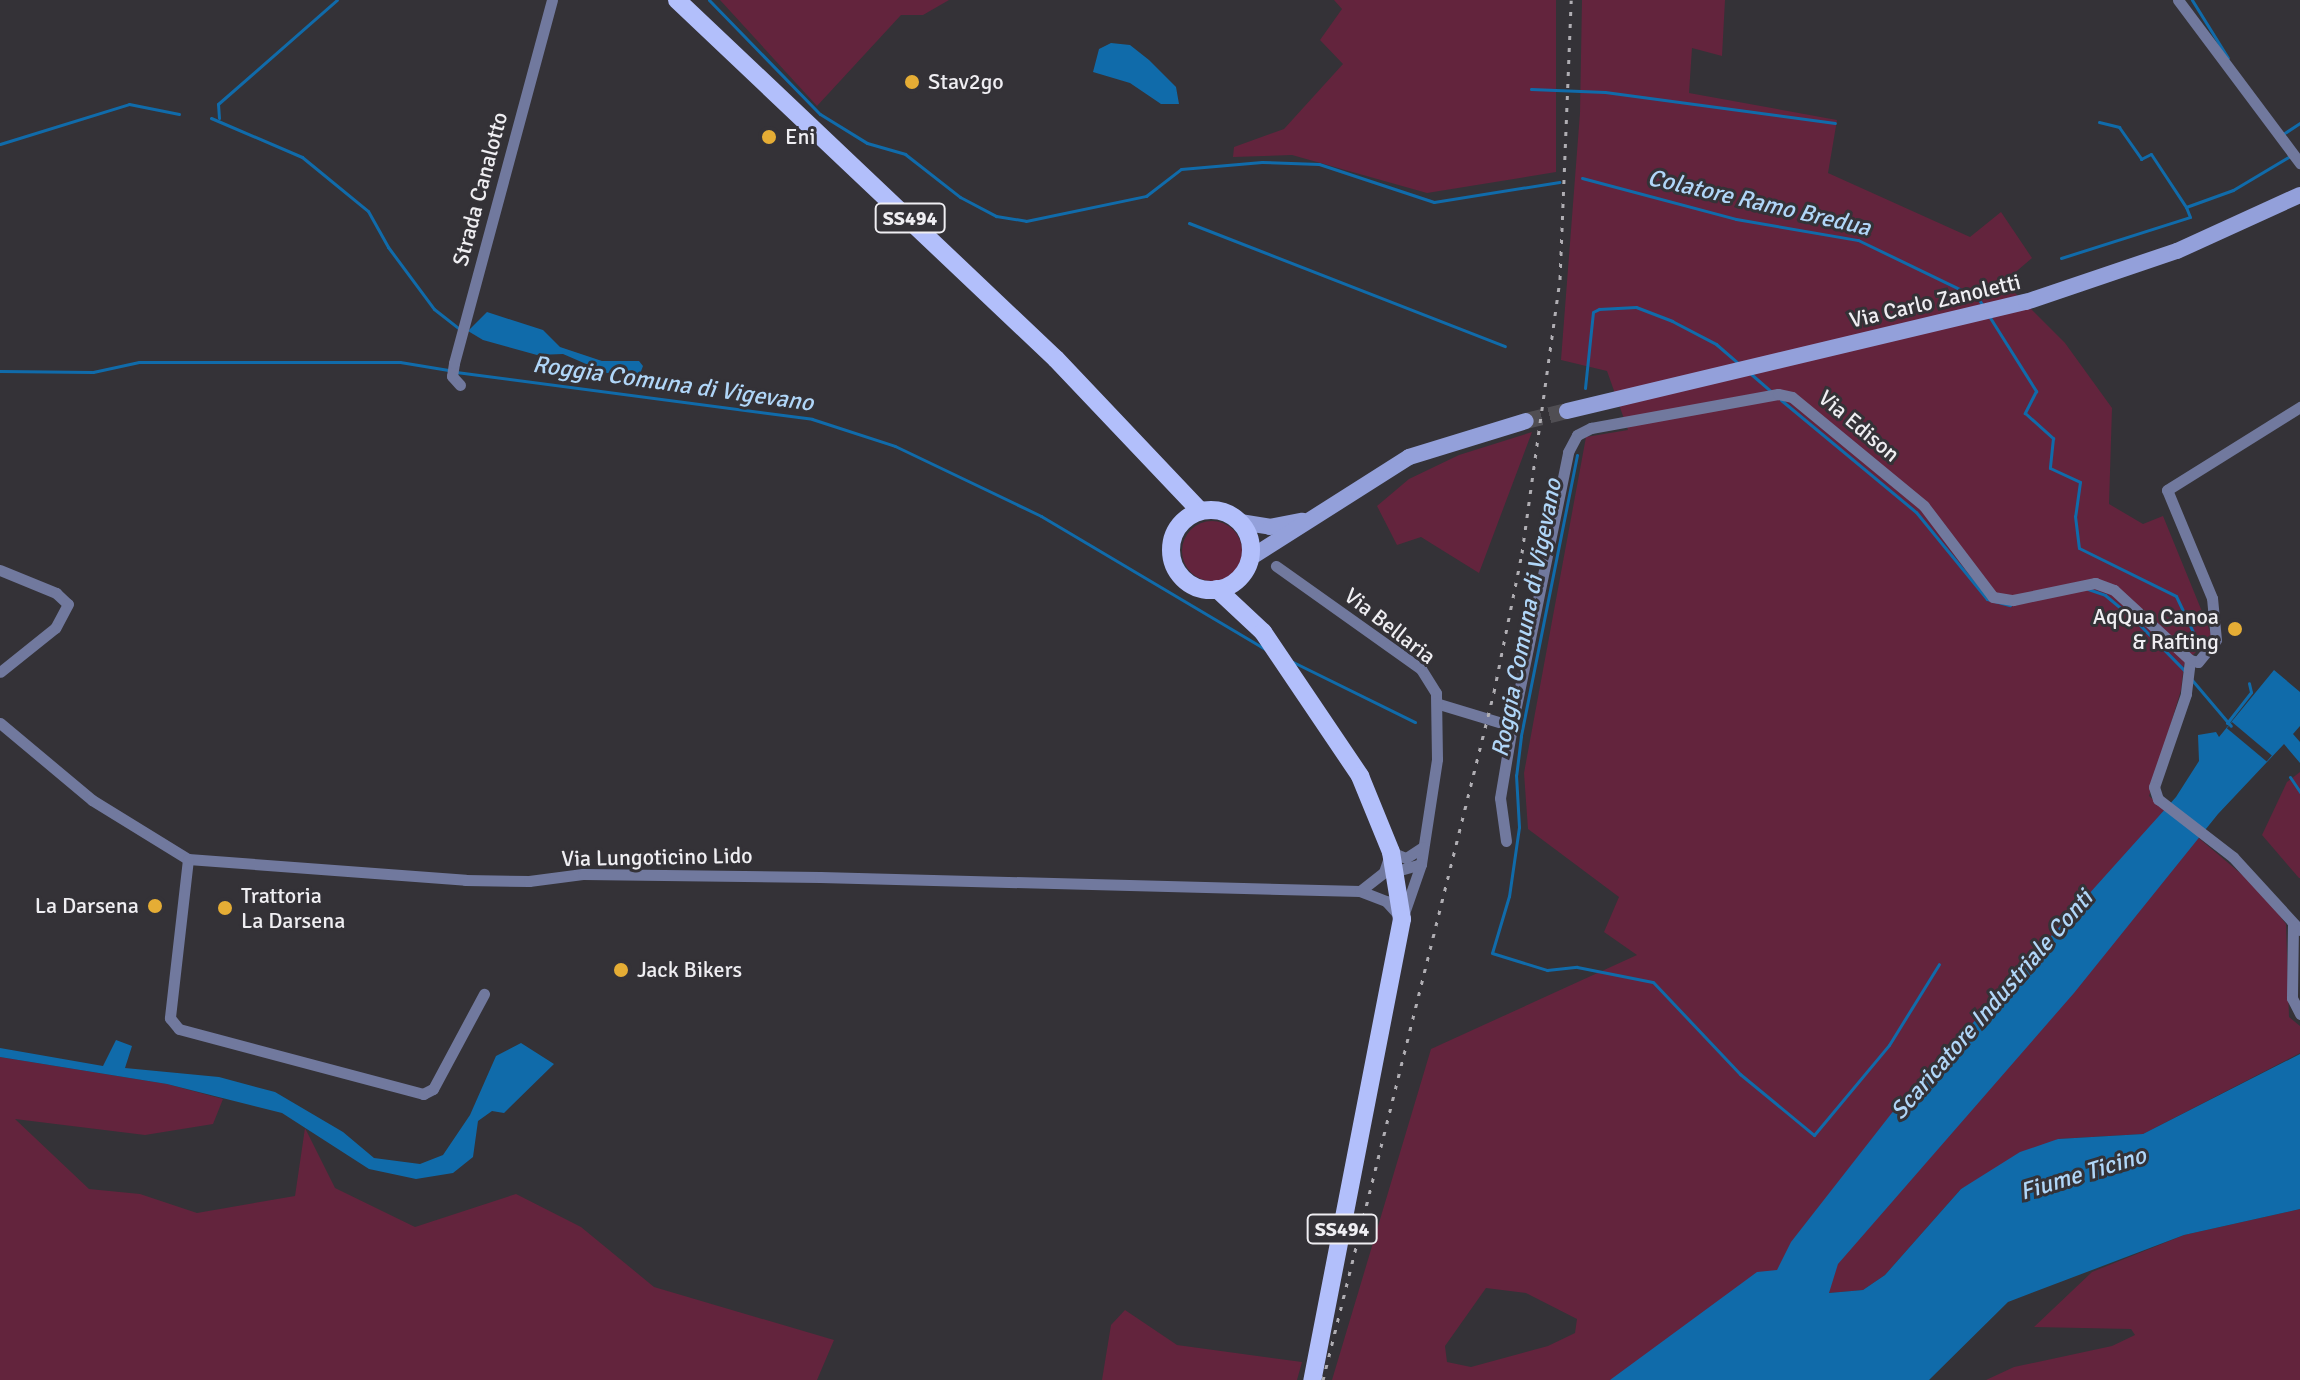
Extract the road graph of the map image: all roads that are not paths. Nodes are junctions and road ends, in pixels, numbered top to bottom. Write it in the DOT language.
graph roads {
  1 [pos="552,0"];
  2 [pos="677,0"];
  3 [pos="2178,0"];
  4 [pos="2294,158"];
  5 [pos="2300,195"];
  6 [pos="455,376"];
  7 [pos="2300,407"];
  8 [pos="1567,411"];
  9 [pos="1526,421"];
  10 [pos="1136,443"];
  11 [pos="1200,511"];
  12 [pos="1319,516"];
  13 [pos="1240,522"];
  14 [pos="1176,529"];
  15 [pos="1248,564"];
  16 [pos="1276,566"];
  17 [pos="0,570"];
  18 [pos="1217,589"];
  19 [pos="1263,632"];
  20 [pos="2190,671"];
  21 [pos="0,672"];
  22 [pos="1439,704"];
  23 [pos="0,723"];
  24 [pos="1512,726"];
  25 [pos="1506,841"];
  26 [pos="1423,847"];
  27 [pos="188,859"];
  28 [pos="1393,859"];
  29 [pos="1421,864"];
  30 [pos="1360,891"];
  31 [pos="1402,919"];
  32 [pos="2296,928"];
  33 [pos="484,994"];
  34 [pos="2300,1014"];
  35 [pos="1312,1380"];
  1 -- 6 [label="street, Strada Canalotto"];
  2 -- 10 [label="main road, SS494"];
  3 -- 4 [label="street"];
  5 -- 8 [label="main road, Via Carlo Zanoletti"];
  7 -- 20 [label="street"];
  9 -- 12 [label="main road"];
  10 -- 11 [label="main road, SS494"];
  10 -- 14 [label="main road, SS494"];
  11 -- 13 [label="main road"];
  11 -- 14 [label="main road"];
  12 -- 13 [label="main road"];
  12 -- 15 [label="main road"];
  13 -- 15 [label="main road, SS494"];
  14 -- 18 [label="main road, SS494"];
  15 -- 18 [label="main road"];
  15 -- 19 [label="main road, SS494"];
  16 -- 22 [label="street, Via Bellaria"];
  17 -- 21 [label="street"];
  18 -- 19 [label="main road, SS494"];
  19 -- 28 [label="main road, SS494"];
  20 -- 24 [label="street, Via Edison"];
  20 -- 32 [label="street"];
  22 -- 24 [label="street"];
  22 -- 26 [label="street, Via Bellaria"];
  23 -- 27 [label="street, Via Lungoticino Lido"];
  24 -- 25 [label="street, Via Edison"];
  26 -- 28 [label="street"];
  26 -- 29 [label="street, Via Bellaria"];
  27 -- 30 [label="street, Via Lungoticino Lido"];
  27 -- 33 [label="street"];
  28 -- 29 [label="street"];
  28 -- 30 [label="street"];
  28 -- 31 [label="main road, SS494"];
  29 -- 31 [label="street, Via Bellaria"];
  30 -- 31 [label="street"];
  31 -- 35 [label="main road, SS494"];
  32 -- 34 [label="street"];
}
